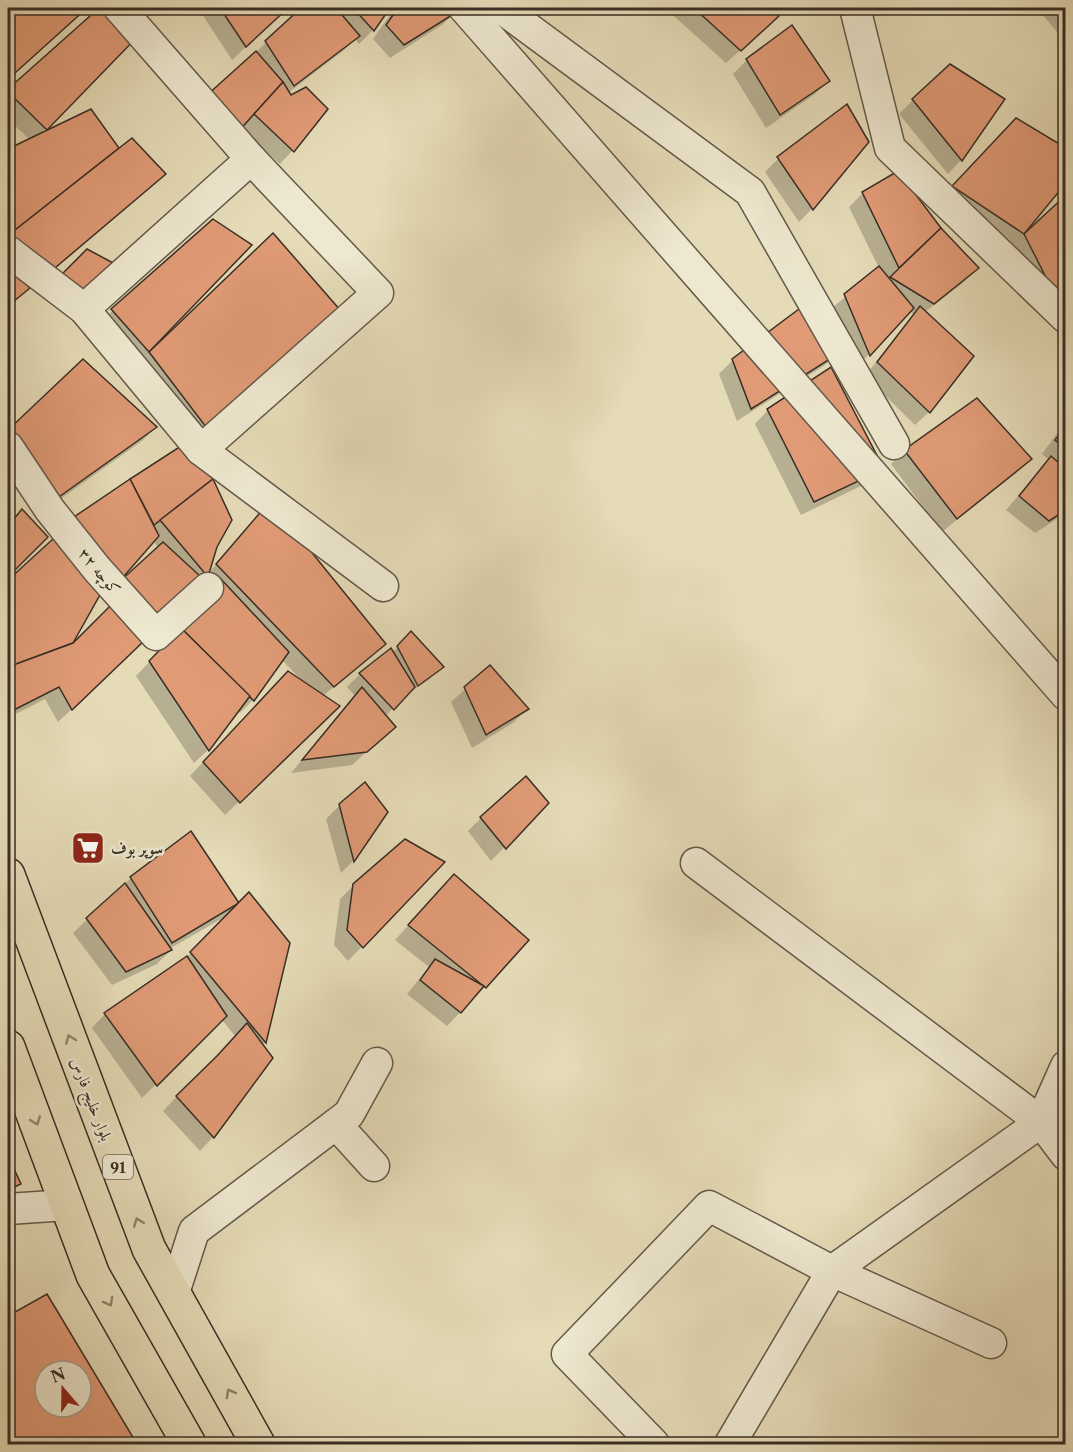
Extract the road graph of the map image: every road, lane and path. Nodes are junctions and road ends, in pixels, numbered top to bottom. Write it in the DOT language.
graph roads {
  1 [pos="119,8"];
  2 [pos="464,8"];
  3 [pos="501,8"];
  4 [pos="855,8"];
  5 [pos="251,159"];
  6 [pos="8,251"];
  7 [pos="84,309"];
  8 [pos="1065,318"];
  9 [pos="894,444"];
  10 [pos="8,447"];
  11 [pos="201,450"];
  12 [pos="383,586"];
  13 [pos="208,588"];
  14 [pos="1065,694"];
  15 [pos="696,863"];
  16 [pos="8,875"];
  17 [pos="8,1047"];
  18 [pos="377,1063"];
  19 [pos="1065,1066"];
  20 [pos="1041,1122"];
  21 [pos="336,1124"];
  22 [pos="1065,1155"];
  23 [pos="374,1166"];
  24 [pos="67,1205"];
  25 [pos="8,1209"];
  26 [pos="832,1271"];
  27 [pos="174,1293"];
  28 [pos="991,1343"];
  29 [pos="189,1444"];
  30 [pos="258,1444"];
  31 [pos="654,1444"];
  32 [pos="730,1444"];
  1 -- 5 [label="street"];
  2 -- 14 [label="street"];
  3 -- 9 [label="street"];
  4 -- 8 [label="street"];
  5 -- 7 [label="street"];
  5 -- 11 [label="street"];
  6 -- 7 [label="street"];
  7 -- 11 [label="street"];
  10 -- 13 [label="street, کوچه ۳۲"];
  11 -- 12 [label="street"];
  15 -- 20 [label="street"];
  27 -- 16 [label="highway, بلوار خلیج فارس / 91, one-way"];
  17 -- 24 [label="highway, one-way"];
  18 -- 21 [label="street"];
  19 -- 20 [label="street"];
  20 -- 22 [label="street"];
  20 -- 26 [label="street"];
  21 -- 23 [label="street"];
  21 -- 27 [label="street"];
  24 -- 25 [label="street"];
  24 -- 29 [label="highway, one-way"];
  26 -- 28 [label="street"];
  26 -- 31 [label="street"];
  26 -- 32 [label="street"];
  30 -- 27 [label="highway, بلوار خلیج فارس / 91, one-way"];
}
